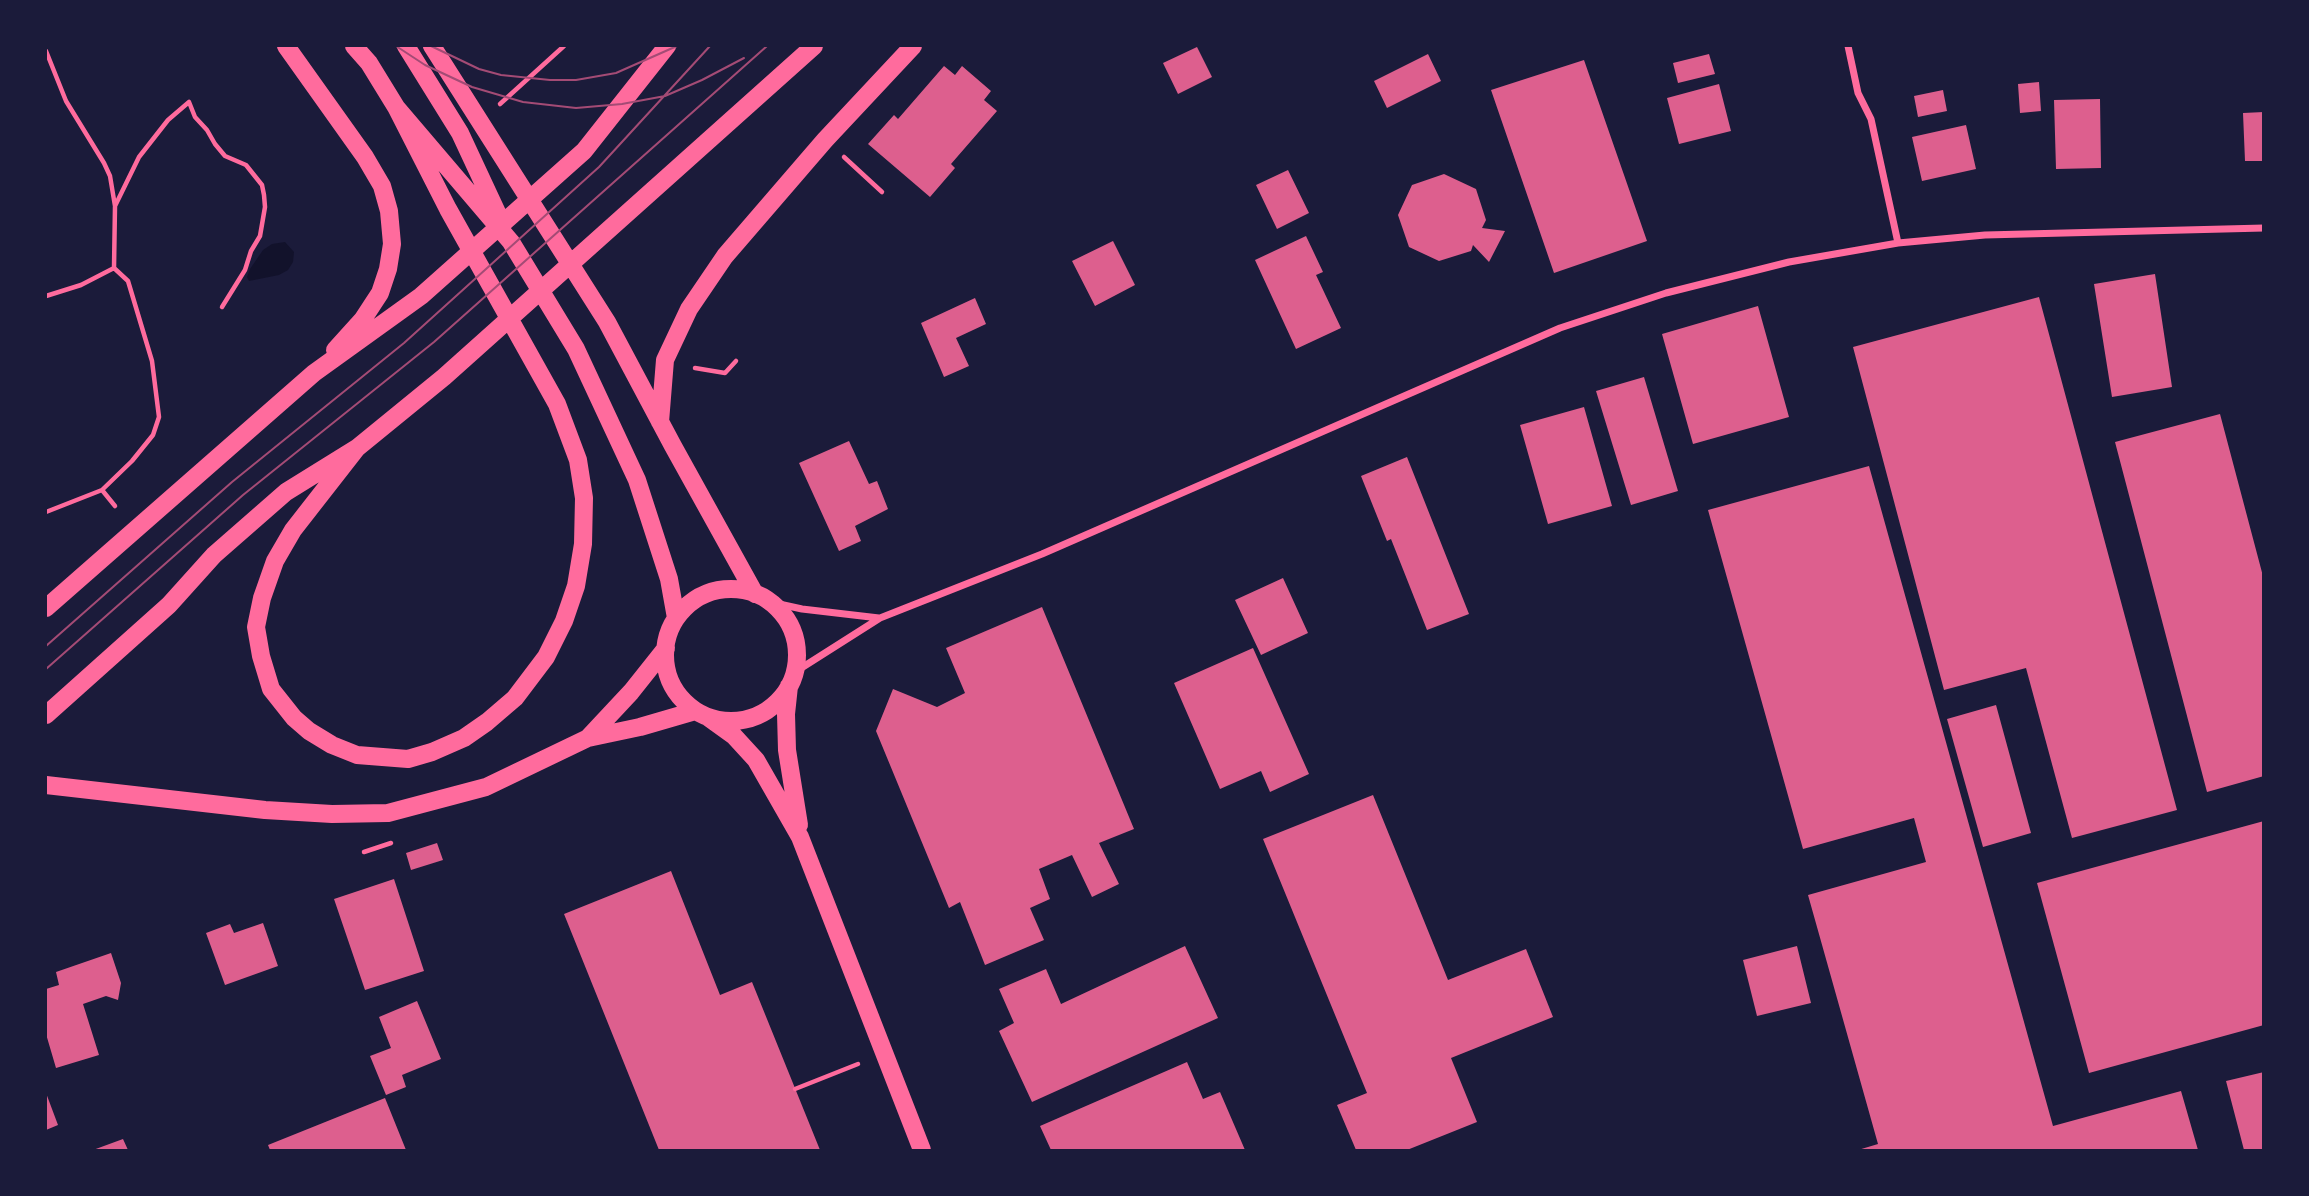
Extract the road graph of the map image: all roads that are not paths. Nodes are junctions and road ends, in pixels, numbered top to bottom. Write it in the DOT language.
graph roads {
  1 [pos="286,46"];
  2 [pos="354,46"];
  3 [pos="406,46"];
  4 [pos="432,46"];
  5 [pos="667,46"];
  6 [pos="814,46"];
  7 [pos="913,46"];
  8 [pos="1848,46"];
  9 [pos="396,107"];
  10 [pos="2263,228"];
  11 [pos="511,242"];
  12 [pos="1898,243"];
  13 [pos="314,373"];
  14 [pos="660,422"];
  15 [pos="357,448"];
  16 [pos="763,598"];
  17 [pos="46,608"];
  18 [pos="677,618"];
  19 [pos="880,618"];
  20 [pos="666,648"];
  21 [pos="792,679"];
  22 [pos="702,714"];
  23 [pos="46,715"];
  24 [pos="588,738"];
  25 [pos="46,785"];
  26 [pos="800,837"];
  27 [pos="922,1150"];
  1 -- 13 [label="main road"];
  2 -- 9 [label="main road"];
  3 -- 11 [label="main road"];
  4 -- 14 [label="main road"];
  5 -- 13 [label="main road"];
  6 -- 15 [label="main road"];
  7 -- 14 [label="main road"];
  8 -- 12 [label="street"];
  9 -- 11 [label="main road"];
  9 -- 15 [label="main road"];
  10 -- 12 [label="street"];
  11 -- 18 [label="main road"];
  12 -- 19 [label="street"];
  13 -- 17 [label="main road"];
  14 -- 16 [label="main road"];
  15 -- 23 [label="main road"];
  16 -- 18 [label="main road"];
  16 -- 19 [label="street"];
  16 -- 21 [label="main road"];
  18 -- 20 [label="main road"];
  19 -- 21 [label="street"];
  20 -- 22 [label="main road"];
  20 -- 24 [label="main road"];
  21 -- 22 [label="main road"];
  21 -- 26 [label="main road"];
  22 -- 24 [label="main road"];
  22 -- 26 [label="main road"];
  24 -- 25 [label="main road"];
  26 -- 27 [label="main road"];
}
